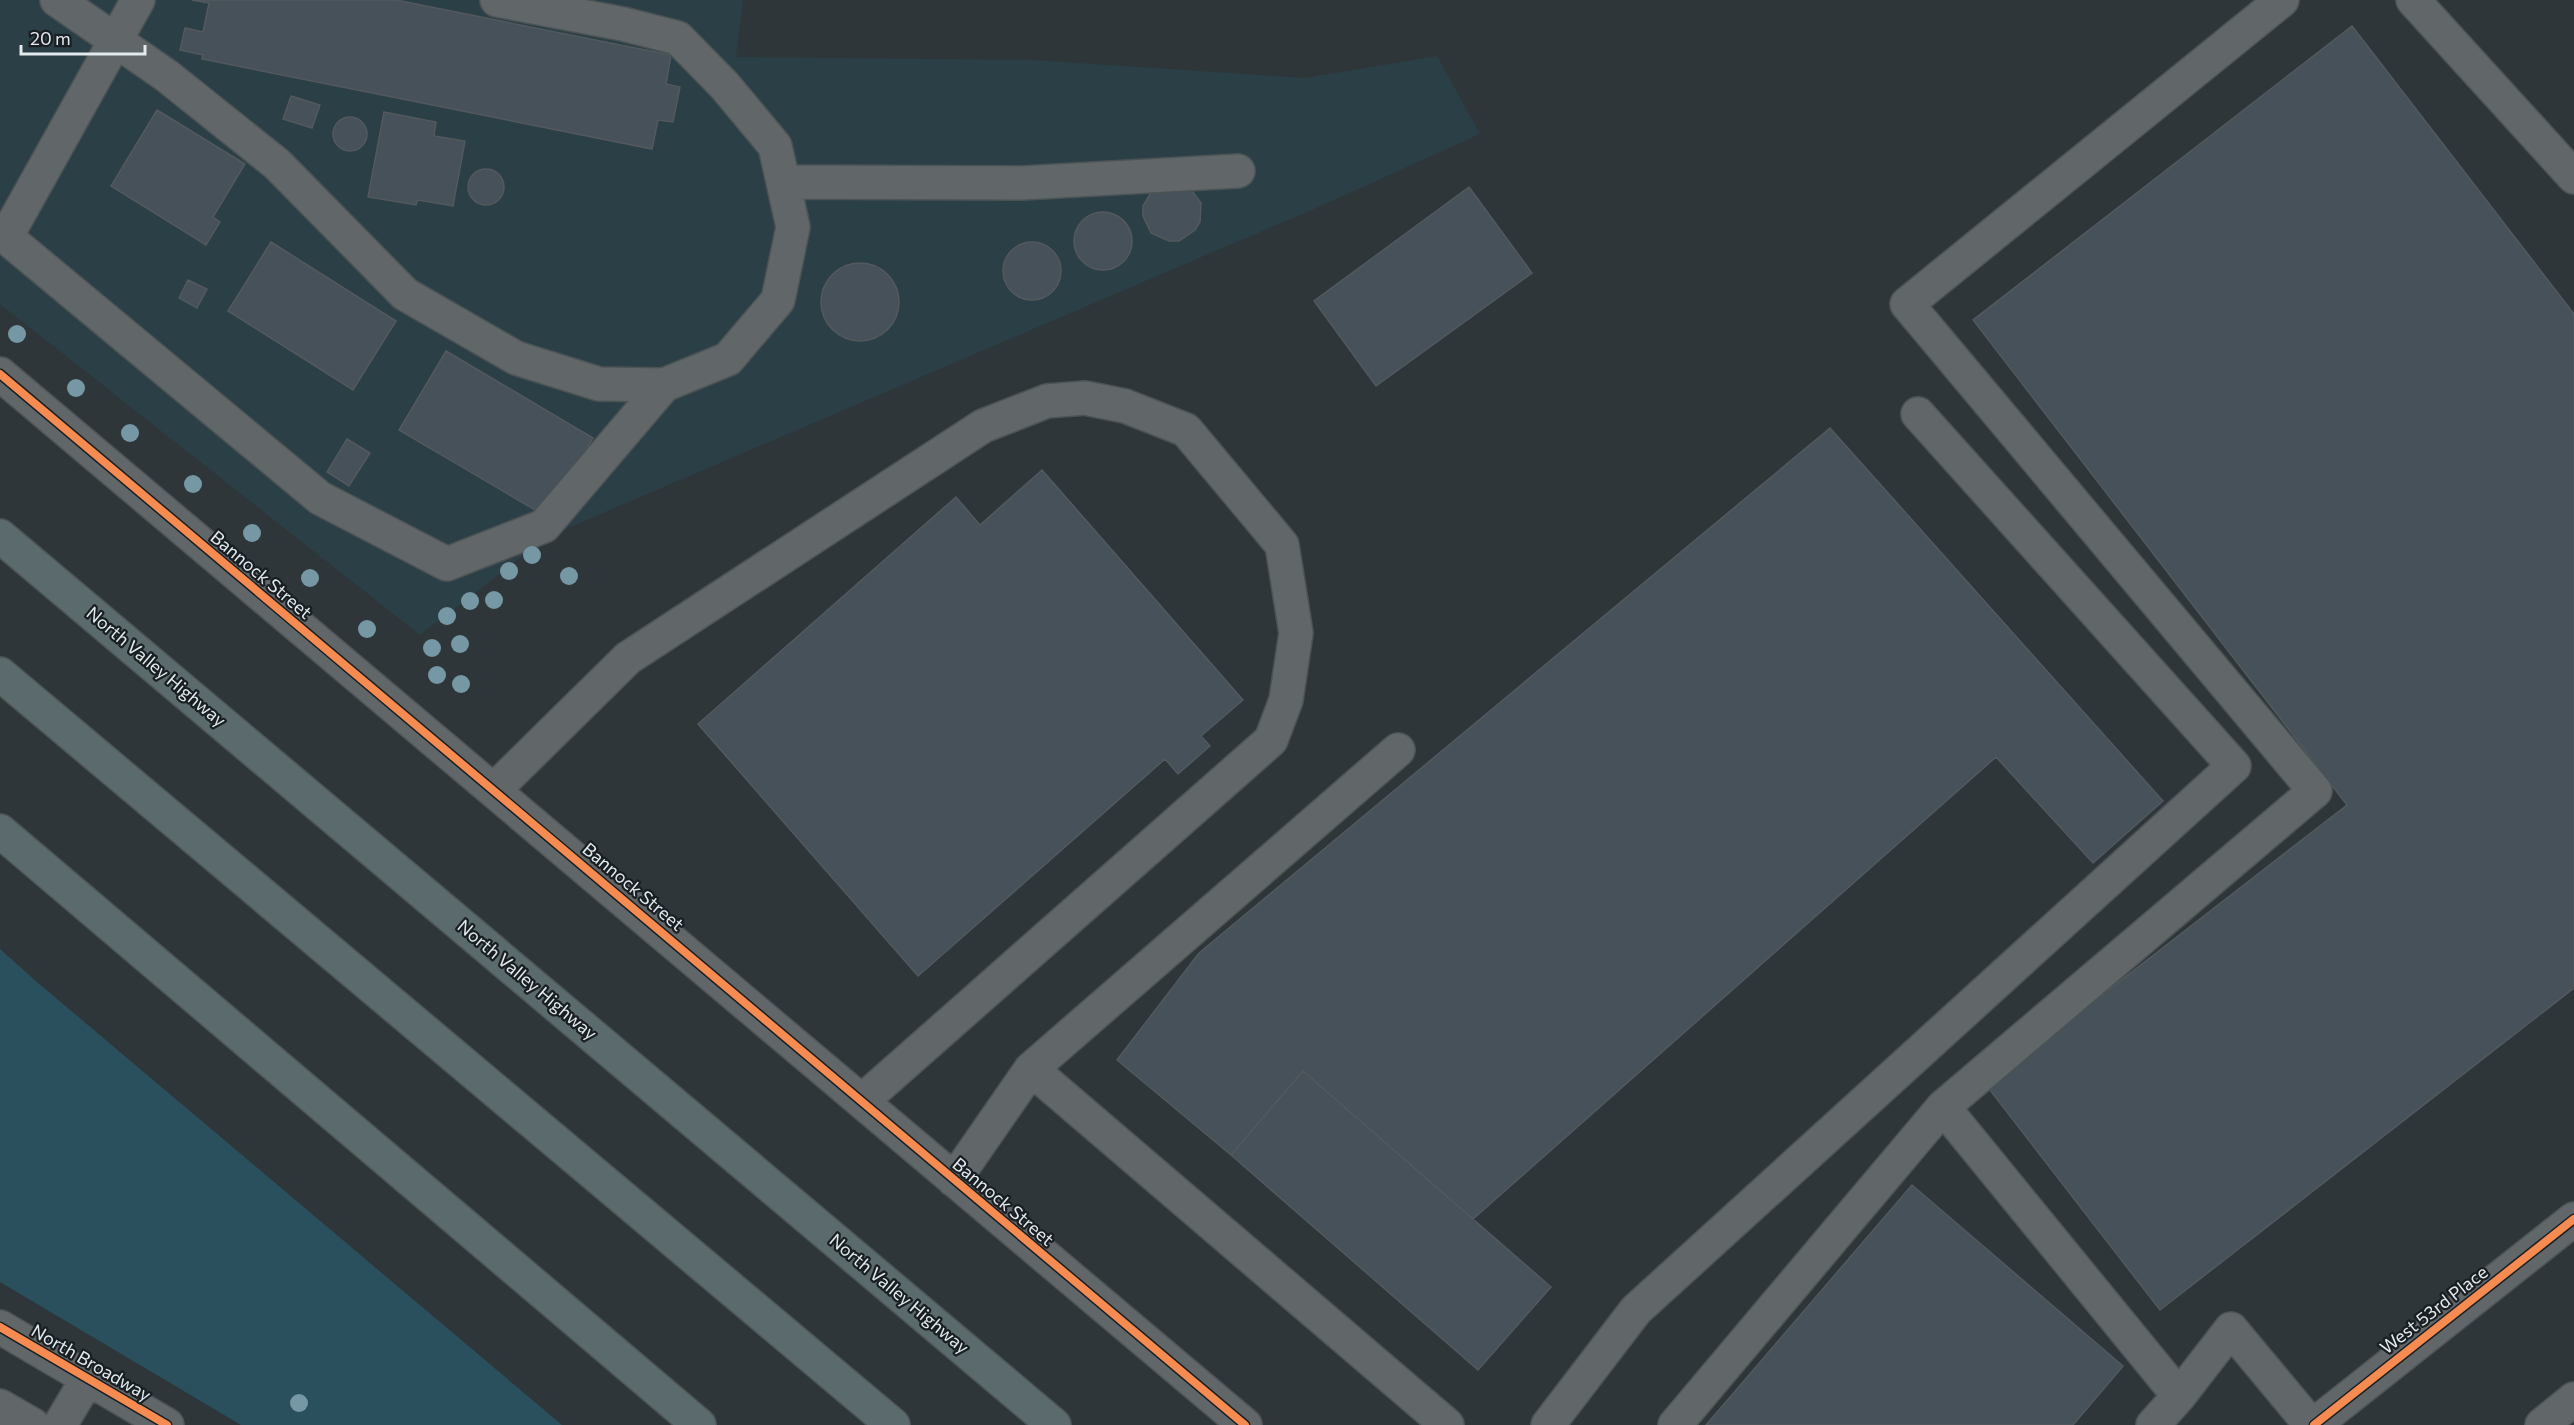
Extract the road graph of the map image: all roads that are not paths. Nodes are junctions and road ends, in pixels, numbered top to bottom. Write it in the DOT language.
graph roads {
  1 [pos="57,0"];
  2 [pos="138,0"];
  3 [pos="497,0"];
  4 [pos="2282,0"];
  5 [pos="2413,0"];
  6 [pos="116,40"];
  7 [pos="1238,171"];
  8 [pos="2574,177"];
  9 [pos="783,182"];
  10 [pos="3,235"];
  11 [pos="0,374"];
  12 [pos="664,385"];
  13 [pos="1918,414"];
  14 [pos="6,540"];
  15 [pos="0,674"];
  16 [pos="1398,750"];
  17 [pos="494,790"];
  18 [pos="0,831"];
  19 [pos="1031,1069"];
  20 [pos="862,1101"];
  21 [pos="1943,1107"];
  22 [pos="954,1180"];
  23 [pos="2574,1219"];
  24 [pos="0,1327"];
  25 [pos="88,1378"];
  26 [pos="2179,1396"];
  27 [pos="2574,1399"];
  28 [pos="0,1406"];
  29 [pos="33,1425"];
  30 [pos="60,1425"];
  31 [pos="167,1425"];
  32 [pos="699,1425"];
  33 [pos="893,1425"];
  34 [pos="1054,1425"];
  35 [pos="1245,1425"];
  36 [pos="1447,1425"];
  37 [pos="1548,1425"];
  38 [pos="1675,1425"];
  39 [pos="2153,1425"];
  40 [pos="2313,1425"];
  41 [pos="2542,1425"];
  1 -- 6 [label="street"];
  2 -- 6 [label="street"];
  3 -- 9 [label="street"];
  4 -- 21 [label="street"];
  5 -- 8 [label="street"];
  6 -- 10 [label="street"];
  6 -- 12 [label="street"];
  7 -- 9 [label="street"];
  9 -- 12 [label="street"];
  10 -- 12 [label="street"];
  11 -- 17 [label="street, Bannock Street"];
  13 -- 37 [label="street"];
  14 -- 34 [label="highway, North Valley Highway"];
  15 -- 33 [label="highway"];
  16 -- 19 [label="street"];
  17 -- 20 [label="street, Bannock Street"];
  17 -- 20 [label="street"];
  18 -- 32 [label="highway"];
  19 -- 22 [label="street"];
  19 -- 36 [label="street"];
  20 -- 22 [label="street, Bannock Street"];
  21 -- 26 [label="street"];
  21 -- 38 [label="street"];
  22 -- 35 [label="street, Bannock Street"];
  23 -- 40 [label="street, West 53rd Place"];
  24 -- 25 [label="street, North Broadway"];
  25 -- 30 [label="street"];
  25 -- 31 [label="street, North Broadway"];
  26 -- 39 [label="street"];
  26 -- 40 [label="street"];
  27 -- 41 [label="street"];
  28 -- 29 [label="street"];
}
